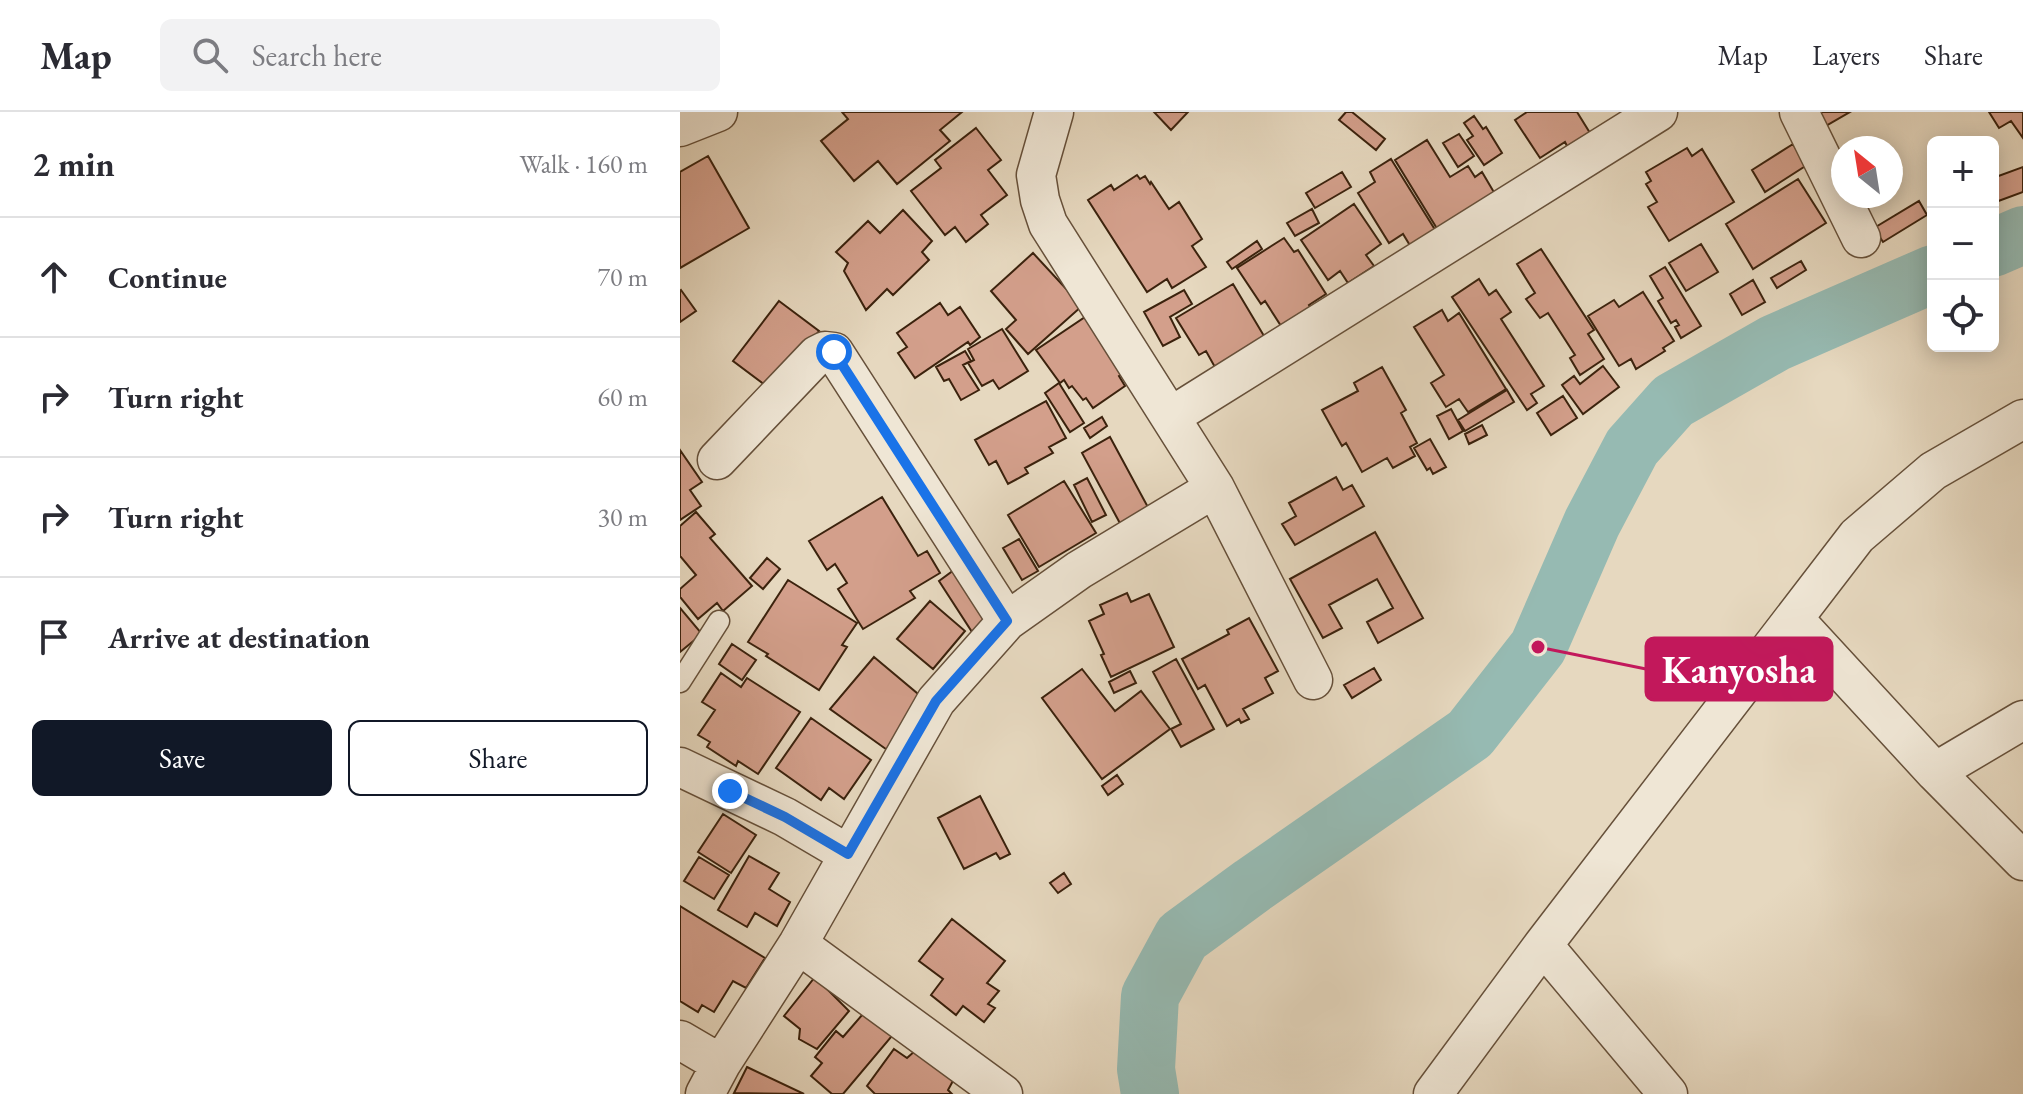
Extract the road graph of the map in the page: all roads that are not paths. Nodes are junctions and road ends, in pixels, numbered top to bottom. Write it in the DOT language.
graph roads {
  1 [pos="718,112"];
  2 [pos="1054,112"];
  3 [pos="1658,112"];
  4 [pos="1799,112"];
  5 [pos="680,127"];
  6 [pos="1861,238"];
  7 [pos="1170,417"];
  8 [pos="2023,419"];
  9 [pos="717,460"];
  10 [pos="1215,488"];
  11 [pos="1794,619"];
  12 [pos="719,621"];
  13 [pos="1007,621"];
  14 [pos="1313,680"];
  15 [pos="680,682"];
  16 [pos="2023,720"];
  17 [pos="680,767"];
  18 [pos="1935,772"];
  19 [pos="848,854"];
  20 [pos="2023,861"];
  21 [pos="798,944"];
  22 [pos="1543,945"];
  23 [pos="680,1040"];
  24 [pos="713,1079"];
  25 [pos="1003,1094"];
  26 [pos="1433,1094"];
  27 [pos="1668,1094"];
  1 -- 5 [label="street"];
  2 -- 7 [label="street"];
  3 -- 7 [label="street"];
  4 -- 6 [label="street"];
  7 -- 10 [label="street"];
  8 -- 11 [label="street"];
  9 -- 13 [label="street"];
  10 -- 13 [label="street"];
  10 -- 14 [label="street"];
  11 -- 18 [label="street"];
  11 -- 22 [label="street"];
  12 -- 15 [label="lane"];
  13 -- 19 [label="street"];
  16 -- 18 [label="street"];
  17 -- 19 [label="street"];
  18 -- 20 [label="street"];
  19 -- 21 [label="street"];
  21 -- 24 [label="street"];
  21 -- 25 [label="street"];
  22 -- 26 [label="street"];
  22 -- 27 [label="street"];
  23 -- 24 [label="street"];
}
